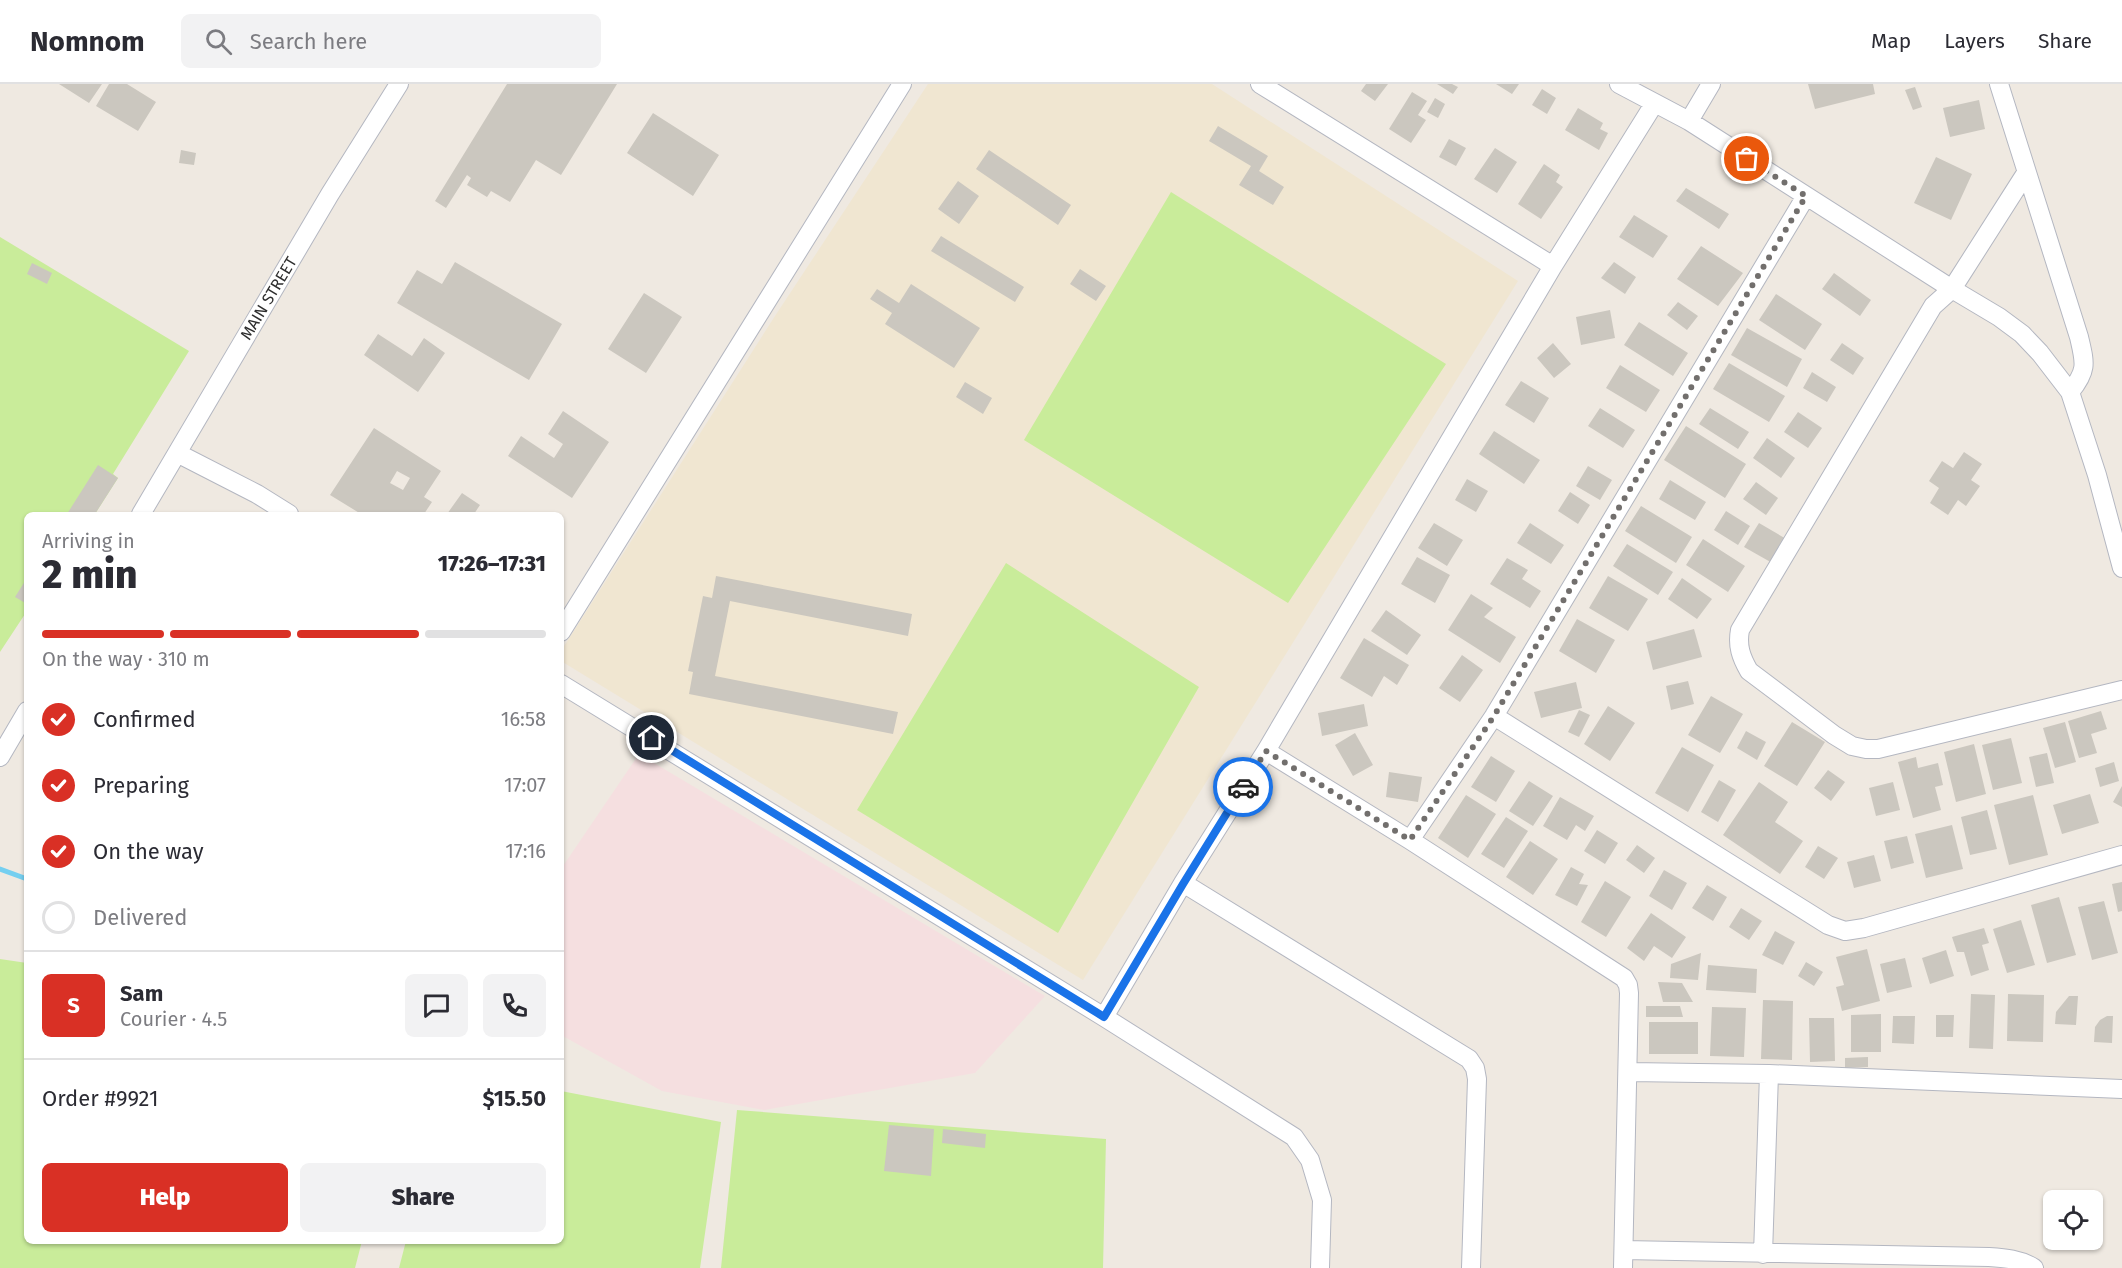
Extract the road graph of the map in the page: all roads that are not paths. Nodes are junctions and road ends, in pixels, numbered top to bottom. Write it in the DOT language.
graph roads {
  1 [pos="399,84"];
  2 [pos="902,84"];
  3 [pos="1260,84"];
  4 [pos="1618,84"];
  5 [pos="1711,84"];
  6 [pos="1999,84"];
  7 [pos="1654,104"];
  8 [pos="1689,121"];
  9 [pos="2026,173"];
  10 [pos="1806,196"];
  11 [pos="1553,266"];
  12 [pos="1952,289"];
  13 [pos="2070,392"];
  14 [pos="177,453"];
  15 [pos="142,512"];
  16 [pos="286,512"];
  17 [pos="2122,568"];
  18 [pos="564,627"];
  19 [pos="564,686"];
  20 [pos="2122,690"];
  21 [pos="24,716"];
  22 [pos="1494,716"];
  23 [pos="1266,751"];
  24 [pos="0,757"];
  25 [pos="1410,840"];
  26 [pos="2122,855"];
  27 [pos="1183,884"];
  28 [pos="1104,1017"];
  29 [pos="1629,1072"];
  30 [pos="1769,1074"];
  31 [pos="2122,1089"];
  32 [pos="1763,1254"];
  33 [pos="1624,1259"];
  34 [pos="1320,1268"];
  35 [pos="1471,1268"];
  36 [pos="2034,1268"];
  1 -- 14 [label="street, MAIN STREET"];
  2 -- 18 [label="street"];
  3 -- 11 [label="street"];
  4 -- 7 [label="street"];
  5 -- 8 [label="street"];
  6 -- 9 [label="street"];
  7 -- 8 [label="street"];
  7 -- 11 [label="street"];
  8 -- 10 [label="street"];
  9 -- 12 [label="street"];
  9 -- 13 [label="street"];
  10 -- 12 [label="street"];
  10 -- 22 [label="street"];
  11 -- 23 [label="street"];
  12 -- 13 [label="street"];
  12 -- 20 [label="street"];
  13 -- 17 [label="street"];
  14 -- 15 [label="street, MAIN STREET"];
  14 -- 16 [label="street"];
  19 -- 28 [label="street"];
  21 -- 24 [label="street"];
  22 -- 25 [label="street"];
  22 -- 26 [label="street"];
  23 -- 25 [label="street"];
  23 -- 27 [label="street"];
  25 -- 29 [label="street"];
  27 -- 28 [label="street"];
  27 -- 35 [label="street"];
  28 -- 34 [label="street"];
  29 -- 30 [label="street"];
  29 -- 33 [label="street"];
  30 -- 31 [label="street"];
  30 -- 32 [label="street"];
  32 -- 33 [label="street"];
  32 -- 36 [label="street"];
}
